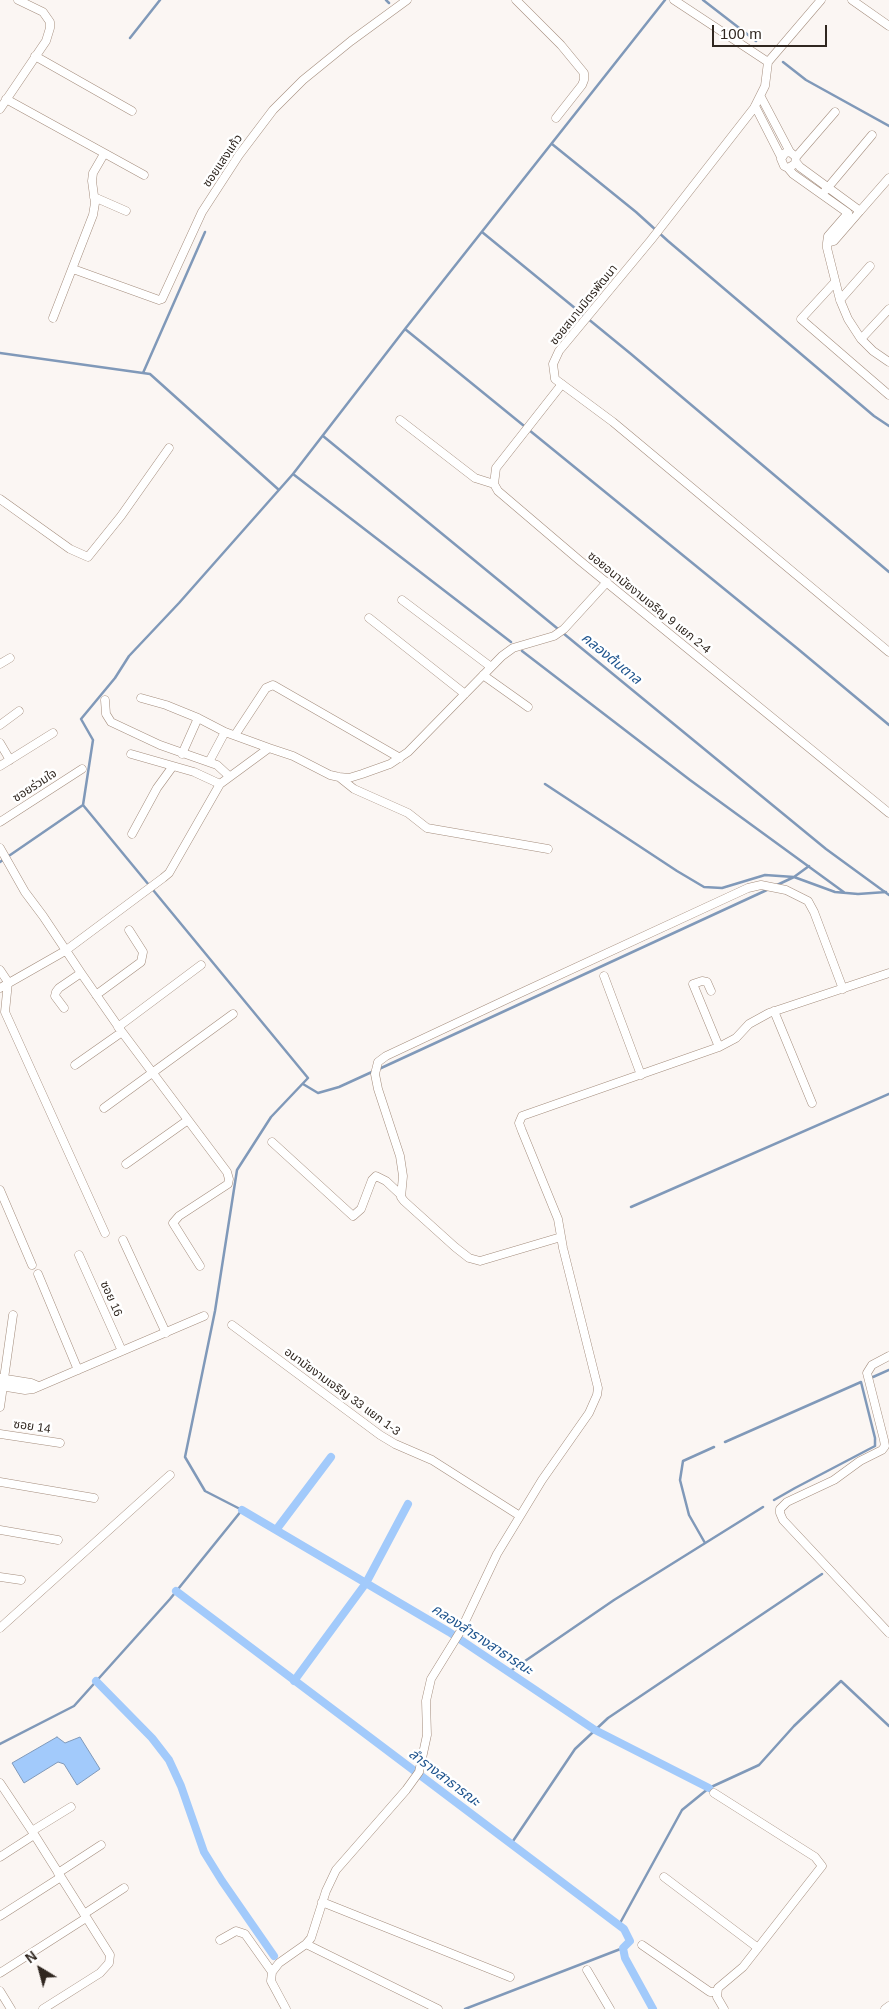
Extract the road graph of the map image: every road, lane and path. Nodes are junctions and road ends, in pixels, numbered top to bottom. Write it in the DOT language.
graph roads {
  1 [pos="408,0"];
  2 [pos="516,0"];
  3 [pos="674,0"];
  4 [pos="821,0"];
  5 [pos="852,0"];
  6 [pos="24,1"];
  7 [pos="889,26"];
  8 [pos="35,56"];
  9 [pos="768,62"];
  10 [pos="760,97"];
  11 [pos="6,99"];
  12 [pos="755,106"];
  13 [pos="0,109"];
  14 [pos="132,111"];
  15 [pos="835,112"];
  16 [pos="556,118"];
  17 [pos="872,135"];
  18 [pos="104,154"];
  19 [pos="782,157"];
  20 [pos="794,157"];
  21 [pos="788,168"];
  22 [pos="144,175"];
  23 [pos="889,178"];
  24 [pos="828,187"];
  25 [pos="822,194"];
  26 [pos="94,197"];
  27 [pos="126,210"];
  28 [pos="860,211"];
  29 [pos="851,215"];
  30 [pos="870,266"];
  31 [pos="73,269"];
  32 [pos="835,282"];
  33 [pos="840,300"];
  34 [pos="889,309"];
  35 [pos="53,318"];
  36 [pos="862,339"];
  37 [pos="889,362"];
  38 [pos="562,384"];
  39 [pos="889,394"];
  40 [pos="400,420"];
  41 [pos="169,448"];
  42 [pos="494,484"];
  43 [pos="0,499"];
  44 [pos="607,582"];
  45 [pos="402,600"];
  46 [pos="369,618"];
  47 [pos="889,652"];
  48 [pos="10,658"];
  49 [pos="0,664"];
  50 [pos="491,667"];
  51 [pos="483,676"];
  52 [pos="465,694"];
  53 [pos="141,698"];
  54 [pos="105,700"];
  55 [pos="528,706"];
  56 [pos="19,711"];
  57 [pos="198,718"];
  58 [pos="0,725"];
  59 [pos="225,732"];
  60 [pos="53,733"];
  61 [pos="235,735"];
  62 [pos="0,743"];
  63 [pos="269,748"];
  64 [pos="131,754"];
  65 [pos="182,754"];
  66 [pos="400,758"];
  67 [pos="10,760"];
  68 [pos="209,762"];
  69 [pos="0,766"];
  70 [pos="173,766"];
  71 [pos="82,770"];
  72 [pos="229,776"];
  73 [pos="339,777"];
  74 [pos="220,784"];
  75 [pos="889,813"];
  76 [pos="0,822"];
  77 [pos="132,834"];
  78 [pos="548,849"];
  79 [pos="1,850"];
  80 [pos="129,930"];
  81 [pos="65,951"];
  82 [pos="202,965"];
  83 [pos="0,970"];
  84 [pos="81,973"];
  85 [pos="889,973"];
  86 [pos="604,976"];
  87 [pos="8,982"];
  88 [pos="0,988"];
  89 [pos="843,990"];
  90 [pos="711,991"];
  91 [pos="96,995"];
  92 [pos="64,1008"];
  93 [pos="774,1011"];
  94 [pos="233,1014"];
  95 [pos="120,1029"];
  96 [pos="719,1047"];
  97 [pos="75,1065"];
  98 [pos="152,1072"];
  99 [pos="641,1075"];
  100 [pos="812,1103"];
  101 [pos="104,1108"];
  102 [pos="188,1120"];
  103 [pos="272,1142"];
  104 [pos="126,1164"];
  105 [pos="0,1190"];
  106 [pos="401,1195"];
  107 [pos="106,1233"];
  108 [pos="561,1237"];
  109 [pos="123,1240"];
  110 [pos="79,1255"];
  111 [pos="32,1265"];
  112 [pos="200,1266"];
  113 [pos="38,1274"];
  114 [pos="13,1315"];
  115 [pos="204,1316"];
  116 [pos="232,1325"];
  117 [pos="166,1333"];
  118 [pos="122,1351"];
  119 [pos="889,1356"];
  120 [pos="78,1370"];
  121 [pos="2,1382"];
  122 [pos="0,1407"];
  123 [pos="0,1434"];
  124 [pos="60,1443"];
  125 [pos="170,1475"];
  126 [pos="0,1482"];
  127 [pos="94,1498"];
  128 [pos="520,1516"];
  129 [pos="0,1530"];
  130 [pos="58,1540"];
  131 [pos="0,1577"];
  132 [pos="21,1580"];
  133 [pos="0,1628"];
  134 [pos="889,1633"];
  135 [pos="0,1783"];
  136 [pos="714,1793"];
  137 [pos="9,1795"];
  138 [pos="0,1800"];
  139 [pos="71,1807"];
  140 [pos="33,1833"];
  141 [pos="101,1845"];
  142 [pos="0,1857"];
  143 [pos="59,1875"];
  144 [pos="664,1877"];
  145 [pos="124,1888"];
  146 [pos="322,1902"];
  147 [pos="0,1916"];
  148 [pos="85,1916"];
  149 [pos="220,1940"];
  150 [pos="306,1944"];
  151 [pos="642,1945"];
  152 [pos="758,1948"];
  153 [pos="587,1970"];
  154 [pos="272,1972"];
  155 [pos="0,1973"];
  156 [pos="510,1977"];
  157 [pos="0,1991"];
  158 [pos="717,1992"];
  159 [pos="889,2006"];
  160 [pos="11,2009"];
  161 [pos="43,2009"];
  162 [pos="286,2009"];
  163 [pos="438,2009"];
  164 [pos="610,2009"];
  165 [pos="724,2009"];
  166 [pos="885,2009"];
  1 -- 31 [label="street, ซอยแสงแก้ว"];
  2 -- 16 [label="street"];
  3 -- 9 [label="street"];
  4 -- 9 [label="street"];
  5 -- 7 [label="street"];
  6 -- 8 [label="street"];
  8 -- 11 [label="street"];
  8 -- 14 [label="street"];
  9 -- 10 [label="street, ซอยสมานมิตรพัฒนา"];
  10 -- 12 [label="street, ซอยสมานมิตรพัฒนา"];
  10 -- 20 [label="street"];
  11 -- 13 [label="street"];
  11 -- 18 [label="street"];
  12 -- 19 [label="street"];
  12 -- 38 [label="street, ซอยสมานมิตรพัฒนา"];
  15 -- 20 [label="street"];
  17 -- 24 [label="street"];
  18 -- 22 [label="street"];
  18 -- 26 [label="street"];
  19 -- 20 [label="street"];
  19 -- 21 [label="street"];
  20 -- 21 [label="street"];
  20 -- 24 [label="street"];
  21 -- 25 [label="street"];
  23 -- 28 [label="street"];
  24 -- 25 [label="street"];
  24 -- 28 [label="street"];
  25 -- 29 [label="street"];
  26 -- 27 [label="street"];
  26 -- 31 [label="street"];
  28 -- 29 [label="street"];
  29 -- 32 [label="street"];
  30 -- 33 [label="street"];
  31 -- 35 [label="street"];
  32 -- 33 [label="street"];
  32 -- 39 [label="street"];
  33 -- 36 [label="street"];
  34 -- 36 [label="street"];
  36 -- 37 [label="street"];
  38 -- 42 [label="street"];
  38 -- 47 [label="street"];
  40 -- 42 [label="street"];
  41 -- 43 [label="street"];
  42 -- 44 [label="street, ซอยอนามัยงามเจริญ 9 แยก 2-4"];
  44 -- 50 [label="street"];
  44 -- 75 [label="street, ซอยอนามัยงามเจริญ 9 แยก 2-4"];
  45 -- 50 [label="street"];
  46 -- 52 [label="street"];
  48 -- 49 [label="street"];
  50 -- 51 [label="street"];
  51 -- 52 [label="street"];
  51 -- 55 [label="street"];
  52 -- 66 [label="street"];
  53 -- 57 [label="street"];
  54 -- 65 [label="street"];
  56 -- 58 [label="street"];
  57 -- 59 [label="street"];
  57 -- 65 [label="street"];
  59 -- 61 [label="street"];
  59 -- 68 [label="street"];
  60 -- 67 [label="street"];
  61 -- 63 [label="street"];
  61 -- 66 [label="street"];
  62 -- 67 [label="street"];
  63 -- 72 [label="street"];
  63 -- 73 [label="street"];
  64 -- 70 [label="street"];
  65 -- 68 [label="street"];
  66 -- 73 [label="street"];
  67 -- 69 [label="street"];
  68 -- 72 [label="street"];
  70 -- 74 [label="street"];
  70 -- 77 [label="street"];
  71 -- 76 [label="street, ซอยร่วมใจ"];
  72 -- 74 [label="street"];
  73 -- 78 [label="street"];
  74 -- 81 [label="street"];
  79 -- 81 [label="street"];
  80 -- 91 [label="street"];
  81 -- 84 [label="street"];
  81 -- 87 [label="street"];
  82 -- 95 [label="street"];
  83 -- 87 [label="street"];
  84 -- 91 [label="street"];
  84 -- 92 [label="street"];
  85 -- 89 [label="street"];
  86 -- 99 [label="street"];
  87 -- 88 [label="street"];
  87 -- 107 [label="street"];
  89 -- 93 [label="street"];
  89 -- 106 [label="street"];
  90 -- 96 [label="street"];
  91 -- 95 [label="street"];
  93 -- 96 [label="street"];
  93 -- 100 [label="street"];
  94 -- 98 [label="street"];
  95 -- 97 [label="street"];
  95 -- 98 [label="street"];
  96 -- 99 [label="street"];
  98 -- 101 [label="street"];
  98 -- 102 [label="street"];
  99 -- 108 [label="street"];
  102 -- 104 [label="street"];
  102 -- 112 [label="street"];
  103 -- 106 [label="street"];
  105 -- 111 [label="street"];
  106 -- 108 [label="street"];
  108 -- 128 [label="street"];
  109 -- 117 [label="street"];
  110 -- 118 [label="street, ซอย 16"];
  113 -- 120 [label="street"];
  114 -- 121 [label="street"];
  115 -- 117 [label="street"];
  116 -- 128 [label="street, อนามัยงามเจริญ 33 แยก 1-3"];
  117 -- 118 [label="street"];
  118 -- 120 [label="street"];
  119 -- 134 [label="street"];
  120 -- 121 [label="street"];
  121 -- 122 [label="street"];
  123 -- 124 [label="street, ซอย 14"];
  125 -- 133 [label="street"];
  126 -- 127 [label="street"];
  128 -- 146 [label="street"];
  129 -- 130 [label="street"];
  131 -- 132 [label="street"];
  135 -- 137 [label="street"];
  136 -- 152 [label="street"];
  137 -- 138 [label="street"];
  137 -- 140 [label="street"];
  139 -- 140 [label="street"];
  140 -- 142 [label="street"];
  140 -- 143 [label="street"];
  141 -- 143 [label="street"];
  143 -- 147 [label="street"];
  143 -- 148 [label="street"];
  144 -- 152 [label="street"];
  145 -- 148 [label="street"];
  146 -- 150 [label="street"];
  146 -- 156 [label="street"];
  148 -- 155 [label="street"];
  148 -- 161 [label="street"];
  149 -- 154 [label="street"];
  150 -- 154 [label="street"];
  150 -- 163 [label="street"];
  151 -- 158 [label="street"];
  152 -- 158 [label="street"];
  153 -- 164 [label="street"];
  154 -- 162 [label="street"];
  157 -- 160 [label="street"];
  158 -- 165 [label="street"];
  159 -- 166 [label="street"];
}
